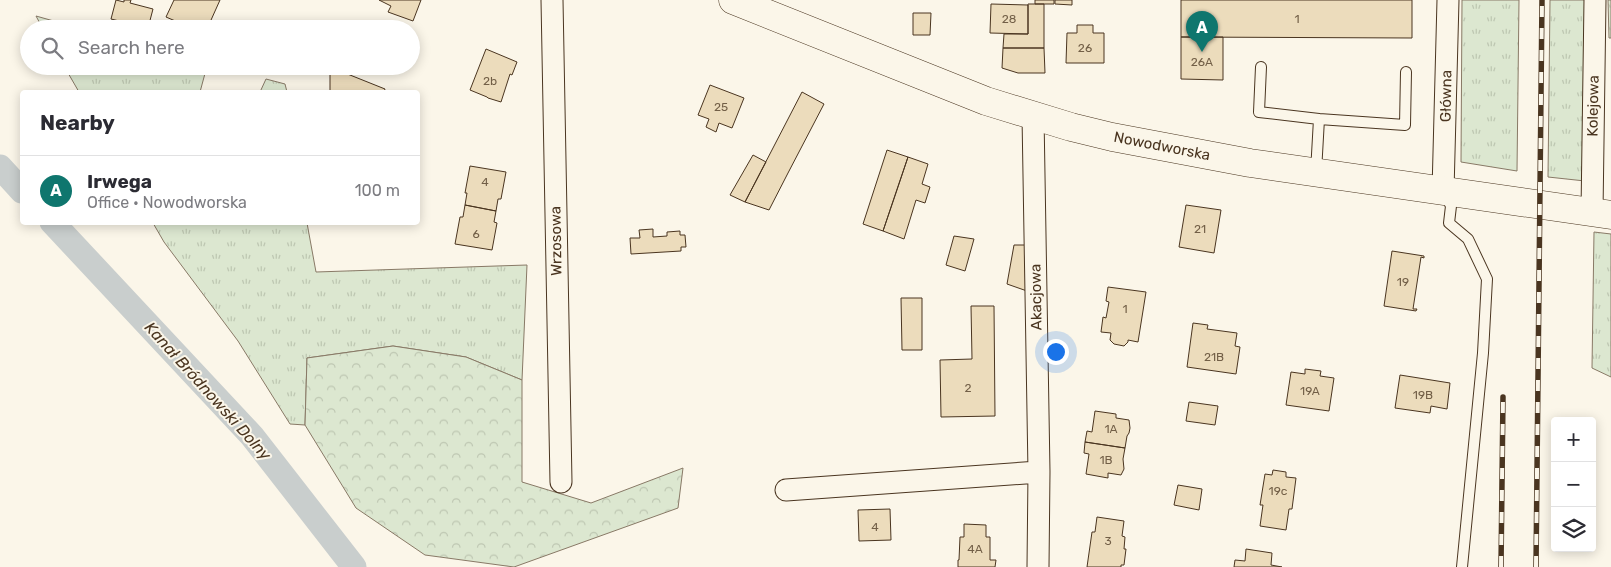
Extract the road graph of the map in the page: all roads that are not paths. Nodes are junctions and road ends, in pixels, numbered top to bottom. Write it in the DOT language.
graph roads {
  1 [pos="552,0"];
  2 [pos="733,0"];
  3 [pos="1448,0"];
  4 [pos="1595,0"];
  5 [pos="1261,67"];
  6 [pos="1406,72"];
  7 [pos="1033,116"];
  8 [pos="1319,120"];
  9 [pos="1316,173"];
  10 [pos="1443,191"];
  11 [pos="1601,214"];
  12 [pos="1039,472"];
  13 [pos="561,482"];
  14 [pos="786,490"];
  15 [pos="1038,567"];
  16 [pos="1462,567"];
  1 -- 13 [label="street, Wrzosowa"];
  2 -- 7 [label="main road, Nowodworska"];
  3 -- 10 [label="street, Główna"];
  4 -- 11 [label="street, Kolejowa"];
  5 -- 8 [label="lane"];
  6 -- 8 [label="lane"];
  7 -- 9 [label="main road, Nowodworska"];
  7 -- 12 [label="street, Akacjowa"];
  8 -- 9 [label="lane"];
  9 -- 10 [label="main road, Nowodworska"];
  10 -- 11 [label="main road, Nowodworska"];
  10 -- 16 [label="lane"];
  12 -- 14 [label="street"];
  12 -- 15 [label="street, Akacjowa"];
}
